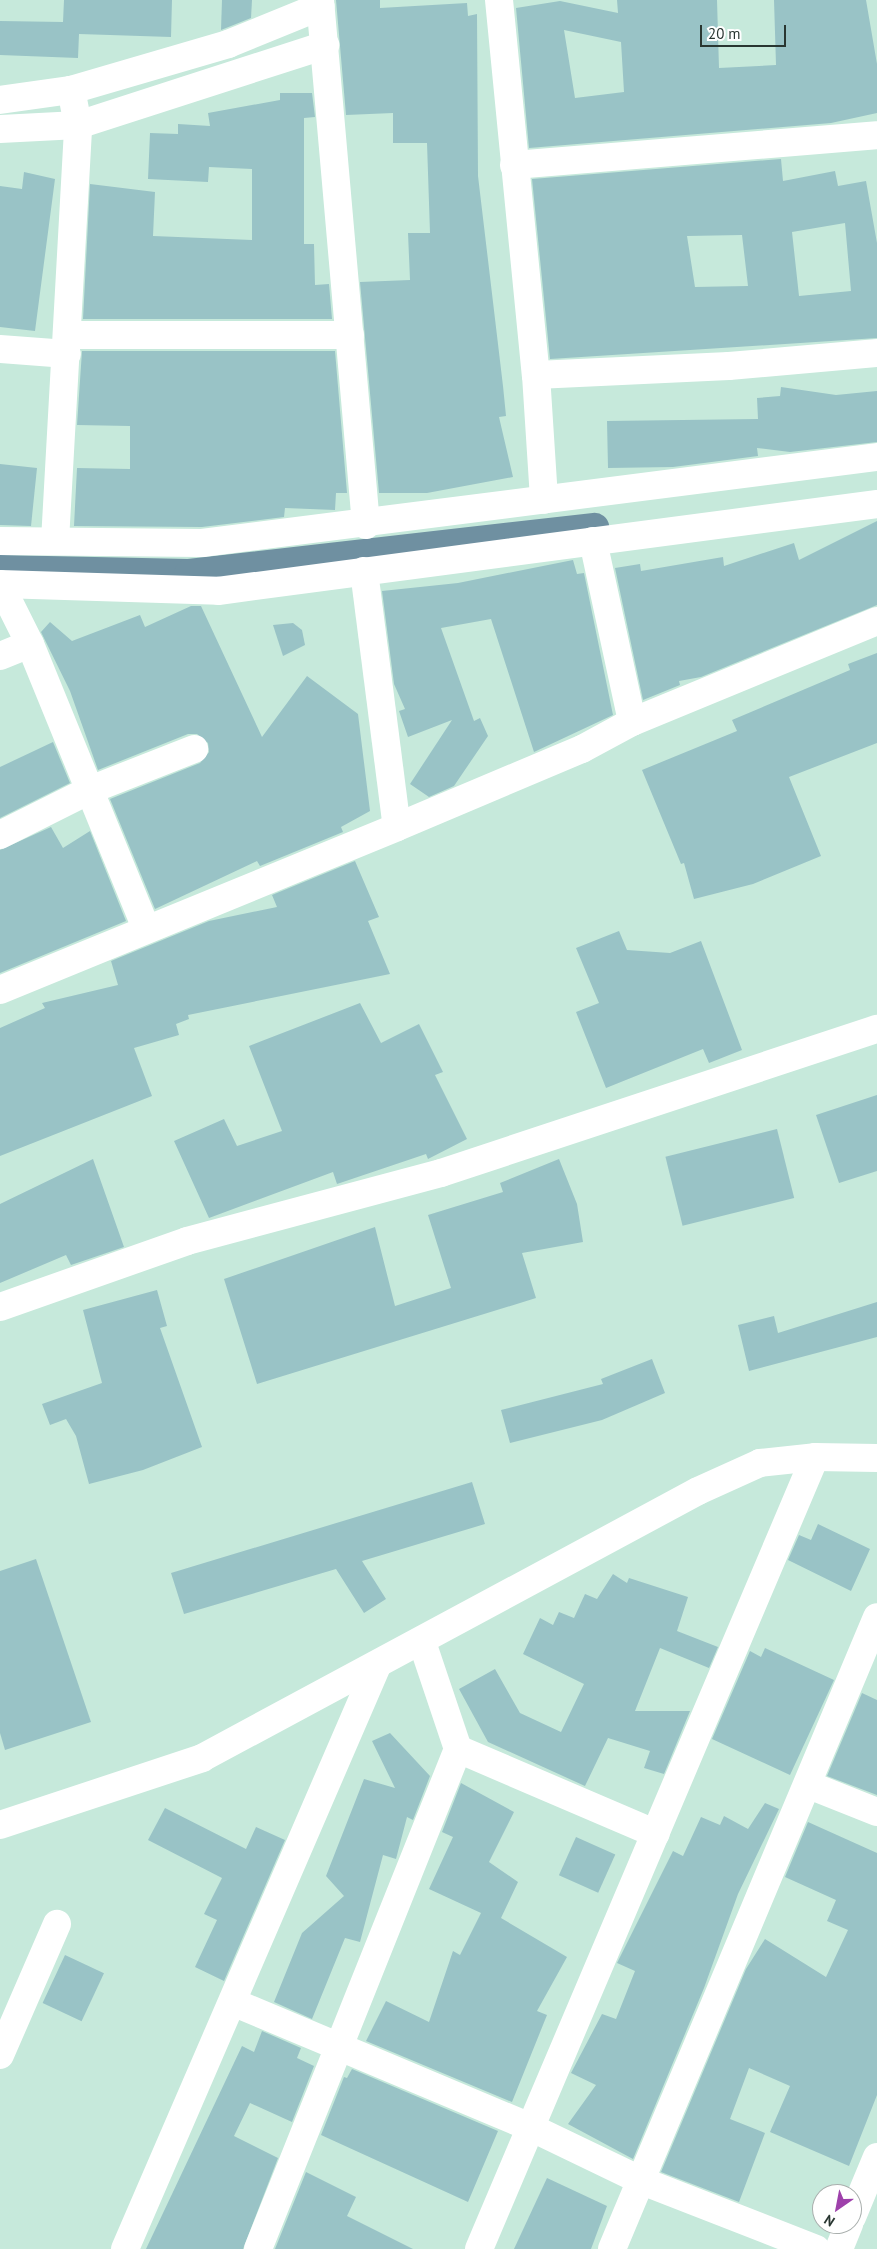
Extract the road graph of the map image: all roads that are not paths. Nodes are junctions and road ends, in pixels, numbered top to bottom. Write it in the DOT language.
graph roads {
  1 [pos="499,0"];
  2 [pos="321,3"];
  3 [pos="325,44"];
  4 [pos="70,90"];
  5 [pos="0,100"];
  6 [pos="78,125"];
  7 [pos="0,129"];
  8 [pos="877,135"];
  9 [pos="514,165"];
  10 [pos="350,335"];
  11 [pos="67,345"];
  12 [pos="0,349"];
  13 [pos="877,352"];
  14 [pos="536,375"];
  15 [pos="877,457"];
  16 [pos="544,500"];
  17 [pos="877,504"];
  18 [pos="366,525"];
  19 [pos="56,540"];
  20 [pos="0,541"];
  21 [pos="593,542"];
  22 [pos="364,571"];
  23 [pos="0,584"];
  24 [pos="877,621"];
  25 [pos="30,644"];
  26 [pos="0,656"];
  27 [pos="632,722"];
  28 [pos="194,750"];
  29 [pos="90,790"];
  30 [pos="397,827"];
  31 [pos="0,836"];
  32 [pos="146,928"];
  33 [pos="0,990"];
  34 [pos="877,1029"];
  35 [pos="0,1308"];
  36 [pos="815,1457"];
  37 [pos="877,1458"];
  38 [pos="877,1618"];
  39 [pos="422,1642"];
  40 [pos="376,1668"];
  41 [pos="458,1749"];
  42 [pos="809,1785"];
  43 [pos="877,1812"];
  44 [pos="0,1825"];
  45 [pos="656,1834"];
  46 [pos="57,1924"];
  47 [pos="235,2003"];
  48 [pos="339,2050"];
  49 [pos="0,2055"];
  50 [pos="532,2128"];
  51 [pos="877,2157"];
  52 [pos="642,2181"];
  53 [pos="862,2193"];
  54 [pos="845,2234"];
  55 [pos="125,2249"];
  56 [pos="258,2249"];
  57 [pos="479,2249"];
  58 [pos="612,2249"];
  59 [pos="816,2249"];
  60 [pos="839,2249"];
  1 -- 9 [label="street"];
  2 -- 3 [label="street"];
  2 -- 4 [label="street"];
  3 -- 6 [label="street"];
  3 -- 10 [label="street"];
  4 -- 5 [label="street"];
  4 -- 6 [label="street"];
  6 -- 7 [label="street"];
  6 -- 11 [label="street"];
  8 -- 9 [label="street"];
  9 -- 14 [label="street"];
  10 -- 11 [label="street"];
  10 -- 18 [label="street"];
  11 -- 12 [label="street"];
  11 -- 19 [label="street"];
  13 -- 14 [label="street"];
  14 -- 16 [label="street"];
  15 -- 16 [label="street"];
  16 -- 18 [label="street"];
  17 -- 21 [label="street"];
  18 -- 19 [label="street"];
  19 -- 20 [label="street"];
  21 -- 22 [label="street"];
  21 -- 27 [label="street"];
  22 -- 23 [label="street"];
  22 -- 30 [label="street"];
  23 -- 25 [label="street"];
  24 -- 27 [label="street"];
  25 -- 26 [label="street"];
  25 -- 29 [label="street"];
  27 -- 30 [label="street"];
  28 -- 29 [label="street"];
  29 -- 31 [label="street"];
  29 -- 32 [label="street"];
  30 -- 32 [label="street"];
  32 -- 33 [label="street"];
  34 -- 35 [label="street"];
  36 -- 37 [label="street"];
  36 -- 39 [label="street"];
  36 -- 45 [label="street"];
  38 -- 42 [label="street"];
  39 -- 40 [label="street"];
  39 -- 41 [label="street"];
  40 -- 44 [label="street"];
  40 -- 47 [label="street"];
  41 -- 45 [label="street"];
  41 -- 48 [label="street"];
  42 -- 43 [label="street"];
  42 -- 52 [label="street"];
  45 -- 50 [label="street"];
  46 -- 49 [label="street"];
  47 -- 48 [label="street"];
  47 -- 55 [label="street"];
  48 -- 50 [label="street"];
  48 -- 56 [label="street"];
  50 -- 52 [label="street"];
  50 -- 57 [label="street"];
  51 -- 53 [label="street"];
  52 -- 58 [label="street"];
  52 -- 59 [label="street"];
  54 -- 60 [label="street"];
}
